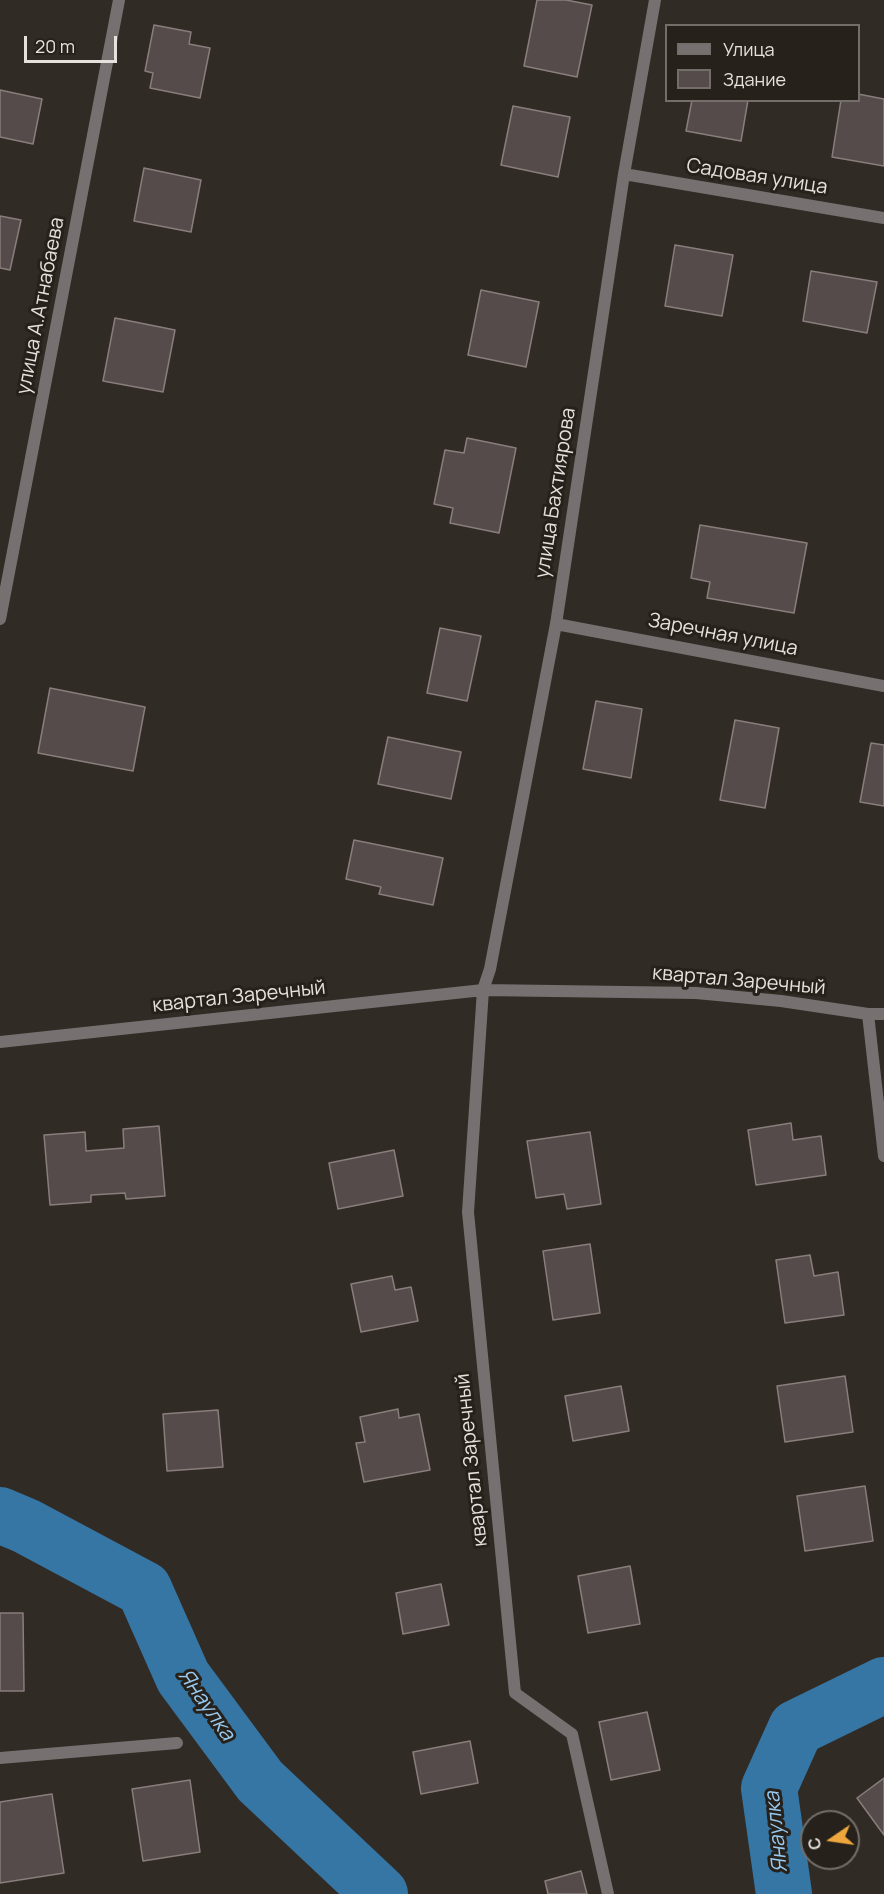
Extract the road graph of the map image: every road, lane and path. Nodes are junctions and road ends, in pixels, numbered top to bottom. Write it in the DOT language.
graph roads {
  1 [pos="119,0"];
  2 [pos="656,0"];
  3 [pos="624,174"];
  4 [pos="884,218"];
  5 [pos="0,620"];
  6 [pos="556,624"];
  7 [pos="884,686"];
  8 [pos="483,990"];
  9 [pos="868,1014"];
  10 [pos="884,1014"];
  11 [pos="0,1042"];
  12 [pos="884,1156"];
  13 [pos="177,1743"];
  14 [pos="0,1758"];
  15 [pos="608,1894"];
  1 -- 5 [label="street, улица А.Атнабаева"];
  2 -- 3 [label="street, улица Бахтиярова"];
  3 -- 4 [label="street, Садовая улица"];
  3 -- 6 [label="street, улица Бахтиярова"];
  6 -- 7 [label="street, Заречная улица"];
  6 -- 8 [label="street, улица Бахтиярова"];
  8 -- 9 [label="street, квартал Заречный"];
  8 -- 11 [label="street, квартал Заречный"];
  8 -- 15 [label="street, квартал Заречный"];
  9 -- 10 [label="street, квартал Заречный"];
  9 -- 12 [label="street"];
  13 -- 14 [label="street"];
}
